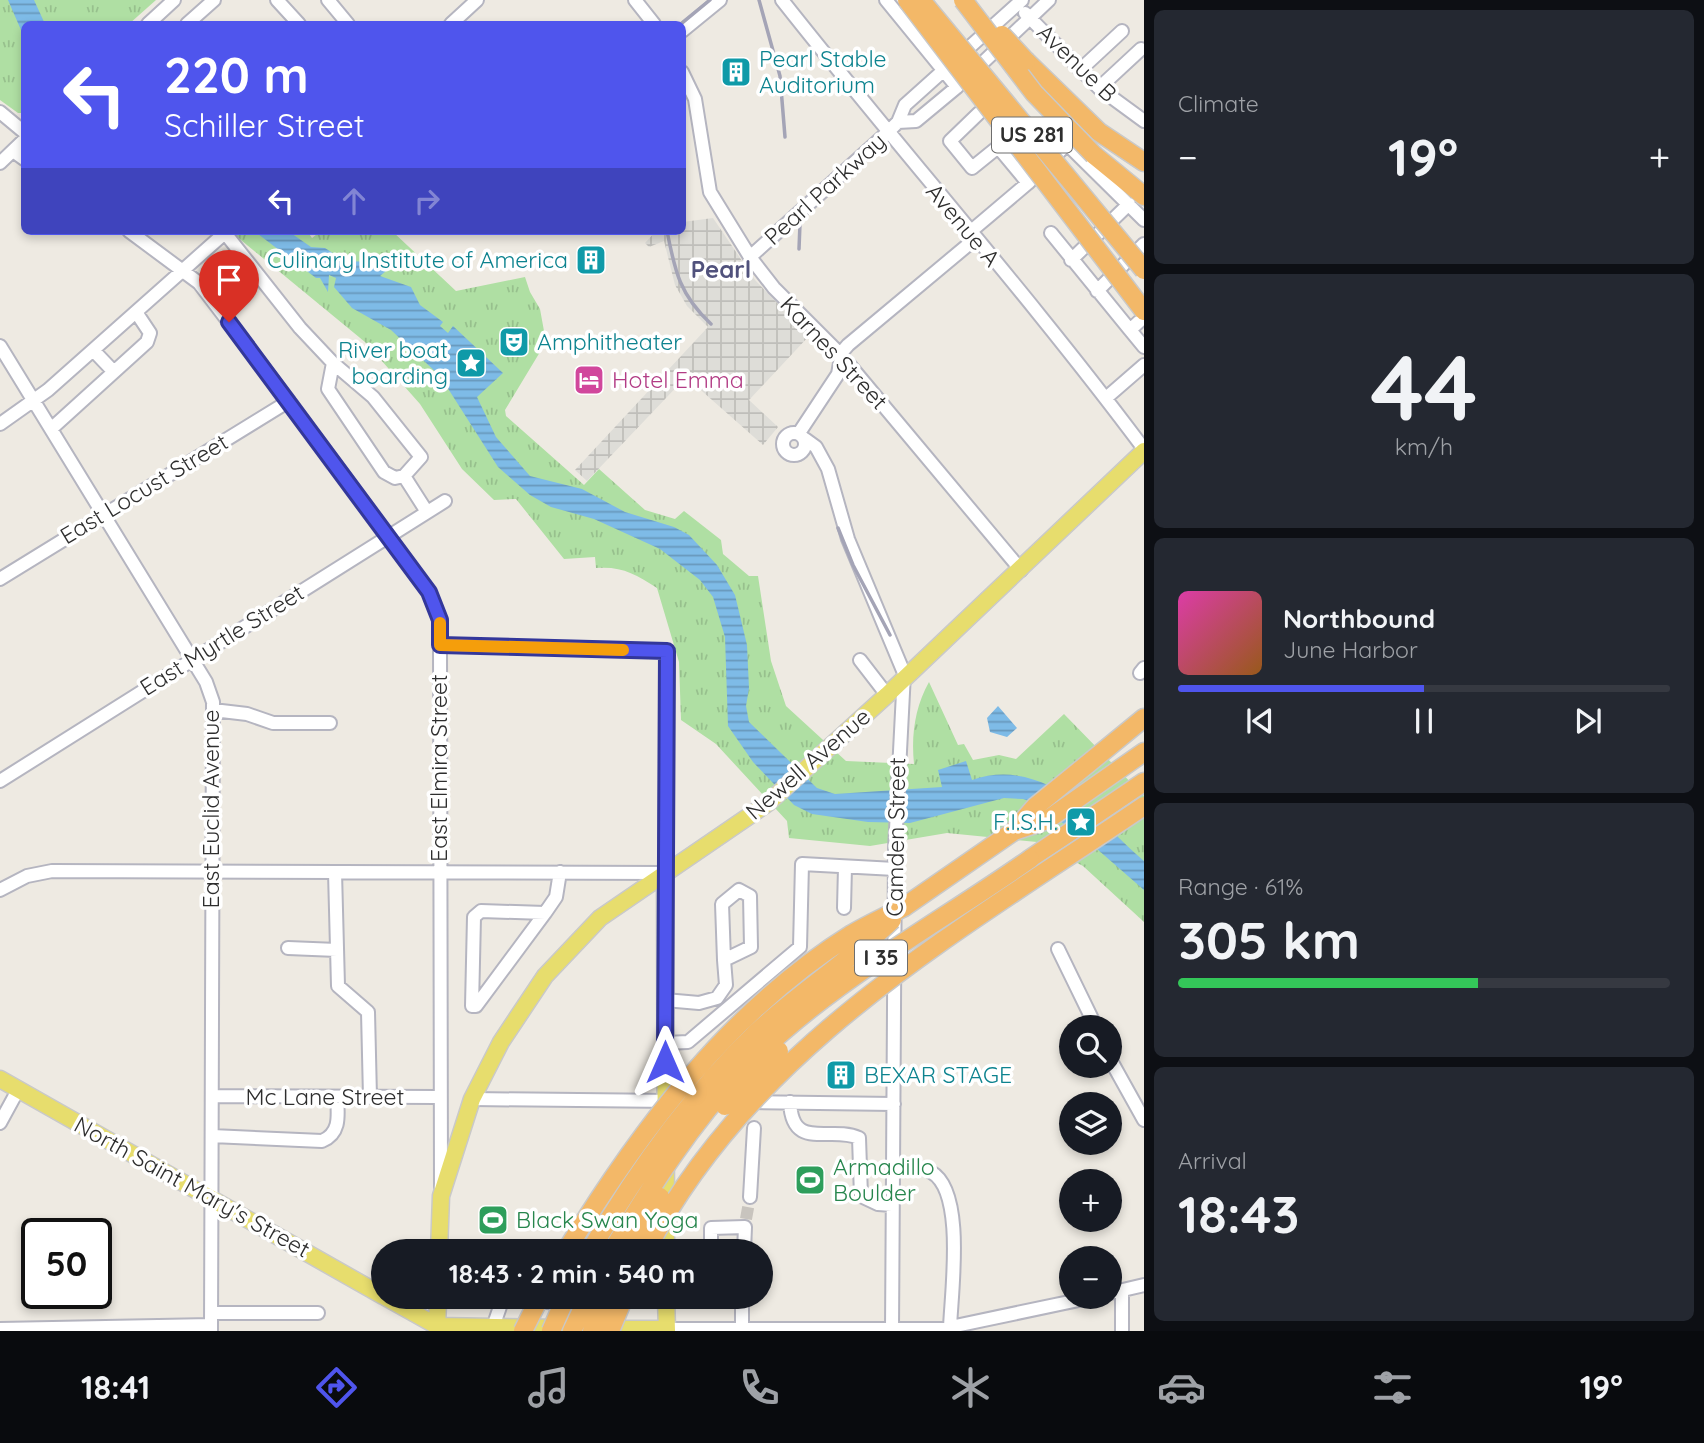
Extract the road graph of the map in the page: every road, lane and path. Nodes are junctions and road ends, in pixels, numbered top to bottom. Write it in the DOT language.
graph roads {
  1 [pos="174,0"];
  2 [pos="214,0"];
  3 [pos="277,0"];
  4 [pos="328,0"];
  5 [pos="477,0"];
  6 [pos="635,0"];
  7 [pos="720,0"];
  8 [pos="782,0"];
  9 [pos="886,0"];
  10 [pos="908,0"];
  11 [pos="920,0"];
  12 [pos="963,0"];
  13 [pos="969,0"];
  14 [pos="1049,0"];
  15 [pos="1017,2"];
  16 [pos="1030,18"];
  17 [pos="151,21"];
  18 [pos="190,21"];
  19 [pos="296,21"];
  20 [pos="346,21"];
  21 [pos="454,21"];
  22 [pos="652,21"];
  23 [pos="686,28"];
  24 [pos="1122,31"];
  25 [pos="1141,49"];
  26 [pos="1080,70"];
  27 [pos="944,72"];
  28 [pos="686,80"];
  29 [pos="957,87"];
  30 [pos="1099,88"];
  31 [pos="0,112"];
  32 [pos="979,113"];
  33 [pos="1144,121"];
  34 [pos="898,122"];
  35 [pos="21,130"];
  36 [pos="887,133"];
  37 [pos="21,143"];
  38 [pos="13,151"];
  39 [pos="21,157"];
  40 [pos="1144,162"];
  41 [pos="0,163"];
  42 [pos="1028,183"];
  43 [pos="1136,200"];
  44 [pos="1144,219"];
  45 [pos="1051,233"];
  46 [pos="135,235"];
  47 [pos="223,235"];
  48 [pos="228,235"];
  49 [pos="972,236"];
  50 [pos="1144,244"];
  51 [pos="750,257"];
  52 [pos="1071,260"];
  53 [pos="185,270"];
  54 [pos="1144,270"];
  55 [pos="1097,291"];
  56 [pos="1144,311"];
  57 [pos="136,313"];
  58 [pos="1144,317"];
  59 [pos="1130,330"];
  60 [pos="0,346"];
  61 [pos="1144,347"];
  62 [pos="93,350"];
  63 [pos="842,356"];
  64 [pos="333,363"];
  65 [pos="1144,365"];
  66 [pos="114,372"];
  67 [pos="1107,398"];
  68 [pos="34,401"];
  69 [pos="289,401"];
  70 [pos="0,424"];
  71 [pos="51,429"];
  72 [pos="1144,450"];
  73 [pos="404,476"];
  74 [pos="445,501"];
  75 [pos="427,512"];
  76 [pos="103,514"];
  77 [pos="389,536"];
  78 [pos="1021,570"];
  79 [pos="0,579"];
  80 [pos="440,645"];
  81 [pos="192,659"];
  82 [pos="860,660"];
  83 [pos="904,679"];
  84 [pos="887,695"];
  85 [pos="213,710"];
  86 [pos="1144,710"];
  87 [pos="1144,718"];
  88 [pos="330,723"];
  89 [pos="1111,746"];
  90 [pos="1144,752"];
  91 [pos="0,781"];
  92 [pos="1144,782"];
  93 [pos="1144,806"];
  94 [pos="1144,815"];
  95 [pos="1014,831"];
  96 [pos="845,867"];
  97 [pos="895,869"];
  98 [pos="335,872"];
  99 [pos="559,872"];
  100 [pos="210,873"];
  101 [pos="438,873"];
  102 [pos="665,873"];
  103 [pos="0,890"];
  104 [pos="977,896"];
  105 [pos="844,908"];
  106 [pos="905,908"];
  107 [pos="545,913"];
  108 [pos="288,948"];
  109 [pos="1058,948"];
  110 [pos="337,950"];
  111 [pos="723,960"];
  112 [pos="665,1000"];
  113 [pos="859,1004"];
  114 [pos="1090,1015"];
  115 [pos="665,1043"];
  116 [pos="1121,1078"];
  117 [pos="0,1079"];
  118 [pos="19,1090"];
  119 [pos="212,1096"];
  120 [pos="337,1097"];
  121 [pos="370,1097"];
  122 [pos="438,1097"];
  123 [pos="472,1099"];
  124 [pos="665,1101"];
  125 [pos="790,1102"];
  126 [pos="894,1104"];
  127 [pos="1144,1120"];
  128 [pos="0,1123"];
  129 [pos="754,1128"];
  130 [pos="212,1136"];
  131 [pos="677,1161"];
  132 [pos="894,1169"];
  133 [pos="441,1196"];
  134 [pos="211,1197"];
  135 [pos="750,1198"];
  136 [pos="892,1205"];
  137 [pos="439,1239"];
  138 [pos="574,1239"];
  139 [pos="598,1239"];
  140 [pos="621,1239"];
  141 [pos="635,1239"];
  142 [pos="653,1239"];
  143 [pos="666,1239"];
  144 [pos="711,1239"];
  145 [pos="745,1239"];
  146 [pos="1144,1285"];
  147 [pos="371,1289"];
  148 [pos="1122,1290"];
  149 [pos="1059,1304"];
  150 [pos="405,1309"];
  151 [pos="438,1309"];
  152 [pos="499,1309"];
  153 [pos="532,1309"];
  154 [pos="565,1309"];
  155 [pos="571,1309"];
  156 [pos="579,1309"];
  157 [pos="601,1309"];
  158 [pos="619,1309"];
  159 [pos="666,1309"];
  160 [pos="742,1309"];
  161 [pos="1119,1309"];
  162 [pos="318,1313"];
  163 [pos="211,1323"];
  164 [pos="493,1328"];
  165 [pos="950,1328"];
  166 [pos="0,1329"];
  167 [pos="437,1329"];
  168 [pos="742,1329"];
  169 [pos="562,1330"];
  170 [pos="629,1330"];
  171 [pos="667,1330"];
  172 [pos="826,1330"];
  173 [pos="857,1330"];
  174 [pos="523,1331"];
  175 [pos="592,1331"];
  176 [pos="610,1331"];
  177 [pos="893,1331"];
  178 [pos="1122,1331"];
  1 -- 17 [label="street"];
  2 -- 18 [label="street"];
  3 -- 19 [label="street"];
  4 -- 20 [label="street"];
  5 -- 21 [label="street"];
  6 -- 22 [label="street"];
  7 -- 23 [label="street"];
  8 -- 36 [label="street, Avenue A"];
  9 -- 27 [label="street"];
  10 -- 56 [label="highway, bridge"];
  11 -- 54 [label="highway, US 281, bridge"];
  12 -- 43 [label="highway, bridge"];
  13 -- 40 [label="highway, US 281, bridge"];
  14 -- 16 [label="street, Pearl Parkway"];
  15 -- 16 [label="street, Avenue B"];
  15 -- 27 [label="street, Pearl Parkway"];
  16 -- 26 [label="street, Avenue B"];
  16 -- 29 [label="street, Pearl Parkway"];
  24 -- 26 [label="street"];
  25 -- 30 [label="street"];
  26 -- 30 [label="street, Avenue B"];
  27 -- 29 [label="street"];
  27 -- 34 [label="street, Pearl Parkway"];
  28 -- 51 [label="street, Karnes Street"];
  29 -- 34 [label="street, Pearl Parkway"];
  30 -- 33 [label="street, Avenue B"];
  31 -- 35 [label="street"];
  32 -- 42 [label="street"];
  34 -- 36 [label="street, Pearl Parkway"];
  36 -- 49 [label="street, Avenue A"];
  36 -- 51 [label="street, Pearl Parkway"];
  37 -- 38 [label="street"];
  38 -- 39 [label="street"];
  38 -- 41 [label="street"];
  42 -- 43 [label="street"];
  42 -- 49 [label="street"];
  43 -- 44 [label="street"];
  43 -- 52 [label="street"];
  45 -- 52 [label="street"];
  46 -- 53 [label="street, East Elmira Street"];
  47 -- 53 [label="street"];
  48 -- 64 [label="street"];
  49 -- 63 [label="street"];
  49 -- 67 [label="street, Avenue A"];
  50 -- 55 [label="street"];
  51 -- 63 [label="street, Karnes Street"];
  52 -- 55 [label="street"];
  53 -- 57 [label="street"];
  53 -- 69 [label="street, East Elmira Street"];
  55 -- 59 [label="street"];
  57 -- 62 [label="street"];
  57 -- 66 [label="street"];
  58 -- 59 [label="street"];
  59 -- 61 [label="street"];
  60 -- 68 [label="street, East Euclid Avenue"];
  62 -- 66 [label="street"];
  62 -- 68 [label="street"];
  63 -- 78 [label="street, Karnes Street"];
  63 -- 83 [label="street"];
  64 -- 73 [label="street"];
  64 -- 73 [label="street"];
  65 -- 67 [label="street"];
  66 -- 71 [label="street"];
  67 -- 72 [label="street, Avenue A"];
  68 -- 70 [label="street"];
  68 -- 71 [label="street, East Euclid Avenue"];
  69 -- 76 [label="street, East Locust Street"];
  69 -- 77 [label="street, East Elmira Street"];
  71 -- 76 [label="street, East Euclid Avenue"];
  72 -- 78 [label="main road, Newell Avenue"];
  73 -- 75 [label="street"];
  74 -- 75 [label="street, East Myrtle Street"];
  75 -- 77 [label="street, East Myrtle Street"];
  76 -- 79 [label="street, East Locust Street"];
  76 -- 81 [label="street, East Euclid Avenue"];
  77 -- 80 [label="street, East Elmira Street"];
  77 -- 81 [label="street, East Myrtle Street"];
  78 -- 83 [label="main road, Newell Avenue"];
  80 -- 101 [label="street, East Elmira Street"];
  80 -- 102 [label="street"];
  81 -- 85 [label="street, East Euclid Avenue"];
  81 -- 91 [label="street, East Myrtle Street"];
  82 -- 84 [label="street"];
  83 -- 84 [label="main road, Newell Avenue"];
  83 -- 97 [label="street, Camden Street"];
  84 -- 102 [label="main road, Newell Avenue"];
  85 -- 88 [label="street"];
  85 -- 100 [label="street, East Euclid Avenue"];
  86 -- 89 [label="highway"];
  87 -- 89 [label="highway"];
  89 -- 95 [label="highway"];
  90 -- 95 [label="highway, I 35"];
  92 -- 104 [label="highway, I 35, bridge"];
  93 -- 113 [label="highway, bridge"];
  94 -- 113 [label="highway, bridge"];
  95 -- 106 [label="highway, I 35"];
  96 -- 97 [label="street"];
  96 -- 105 [label="street"];
  96 -- 115 [label="street"];
  97 -- 126 [label="street, Camden Street"];
  98 -- 100 [label="street"];
  98 -- 101 [label="street"];
  98 -- 110 [label="street"];
  99 -- 101 [label="street"];
  99 -- 102 [label="street"];
  99 -- 107 [label="street"];
  100 -- 103 [label="street"];
  100 -- 119 [label="street, East Euclid Avenue"];
  101 -- 122 [label="street, East Elmira Street"];
  102 -- 112 [label="main road"];
  102 -- 123 [label="main road, Newell Avenue"];
  104 -- 131 [label="highway, bridge"];
  104 -- 131 [label="highway, I 35, bridge"];
  106 -- 138 [label="highway, I 35, bridge"];
  106 -- 139 [label="highway, I 35, bridge"];
  107 -- 107 [label="street"];
  108 -- 110 [label="street"];
  109 -- 114 [label="street"];
  110 -- 121 [label="street"];
  111 -- 111 [label="street"];
  111 -- 112 [label="street"];
  112 -- 115 [label="main road"];
  113 -- 142 [label="highway, bridge"];
  115 -- 124 [label="main road"];
  116 -- 127 [label="street"];
  117 -- 118 [label="main road, North Saint Mary's Street"];
  118 -- 128 [label="street"];
  118 -- 134 [label="main road, North Saint Mary's Street"];
  119 -- 120 [label="street, Mc Lane Street"];
  119 -- 130 [label="street, East Euclid Avenue"];
  120 -- 121 [label="street, Mc Lane Street"];
  120 -- 130 [label="street"];
  121 -- 122 [label="street, Mc Lane Street"];
  122 -- 133 [label="street, East Elmira Street"];
  123 -- 124 [label="street"];
  123 -- 133 [label="main road, Newell Avenue"];
  124 -- 125 [label="street"];
  124 -- 143 [label="main road"];
  125 -- 126 [label="street"];
  125 -- 136 [label="street"];
  126 -- 132 [label="street, Camden Street"];
  129 -- 135 [label="street"];
  130 -- 134 [label="street, East Euclid Avenue"];
  131 -- 140 [label="highway, bridge"];
  131 -- 141 [label="highway, bridge"];
  132 -- 136 [label="street, Camden Street"];
  132 -- 165 [label="street"];
  133 -- 137 [label="main road, East Elmira Street"];
  134 -- 147 [label="main road, North Saint Mary's Street"];
  134 -- 163 [label="street, East Euclid Avenue"];
  136 -- 177 [label="street, Camden Street"];
  144 -- 145 [label="street"];
  146 -- 148 [label="street"];
  149 -- 165 [label="street, North Saint Mary's Street"];
  150 -- 167 [label="main road, North Saint Mary's Street"];
  151 -- 167 [label="main road"];
  152 -- 164 [label="street"];
  153 -- 174 [label="highway, bridge"];
  154 -- 169 [label="highway, bridge"];
  155 -- 169 [label="street"];
  156 -- 169 [label="highway, bridge"];
  157 -- 175 [label="highway, bridge"];
  158 -- 176 [label="highway, bridge"];
  159 -- 171 [label="main road"];
  160 -- 168 [label="street"];
  161 -- 178 [label="street"];
  162 -- 163 [label="street"];
  163 -- 166 [label="street"];
  164 -- 167 [label="main road, North Saint Mary's Street"];
  164 -- 169 [label="main road, North Saint Mary's Street"];
  165 -- 177 [label="street, North Saint Mary's Street"];
  168 -- 171 [label="street, North Saint Mary's Street"];
  168 -- 172 [label="street, North Saint Mary's Street"];
  169 -- 170 [label="main road, North Saint Mary's Street"];
  170 -- 171 [label="main road, North Saint Mary's Street"];
  172 -- 173 [label="street, North Saint Mary's Street"];
  173 -- 177 [label="street, North Saint Mary's Street"];
}
